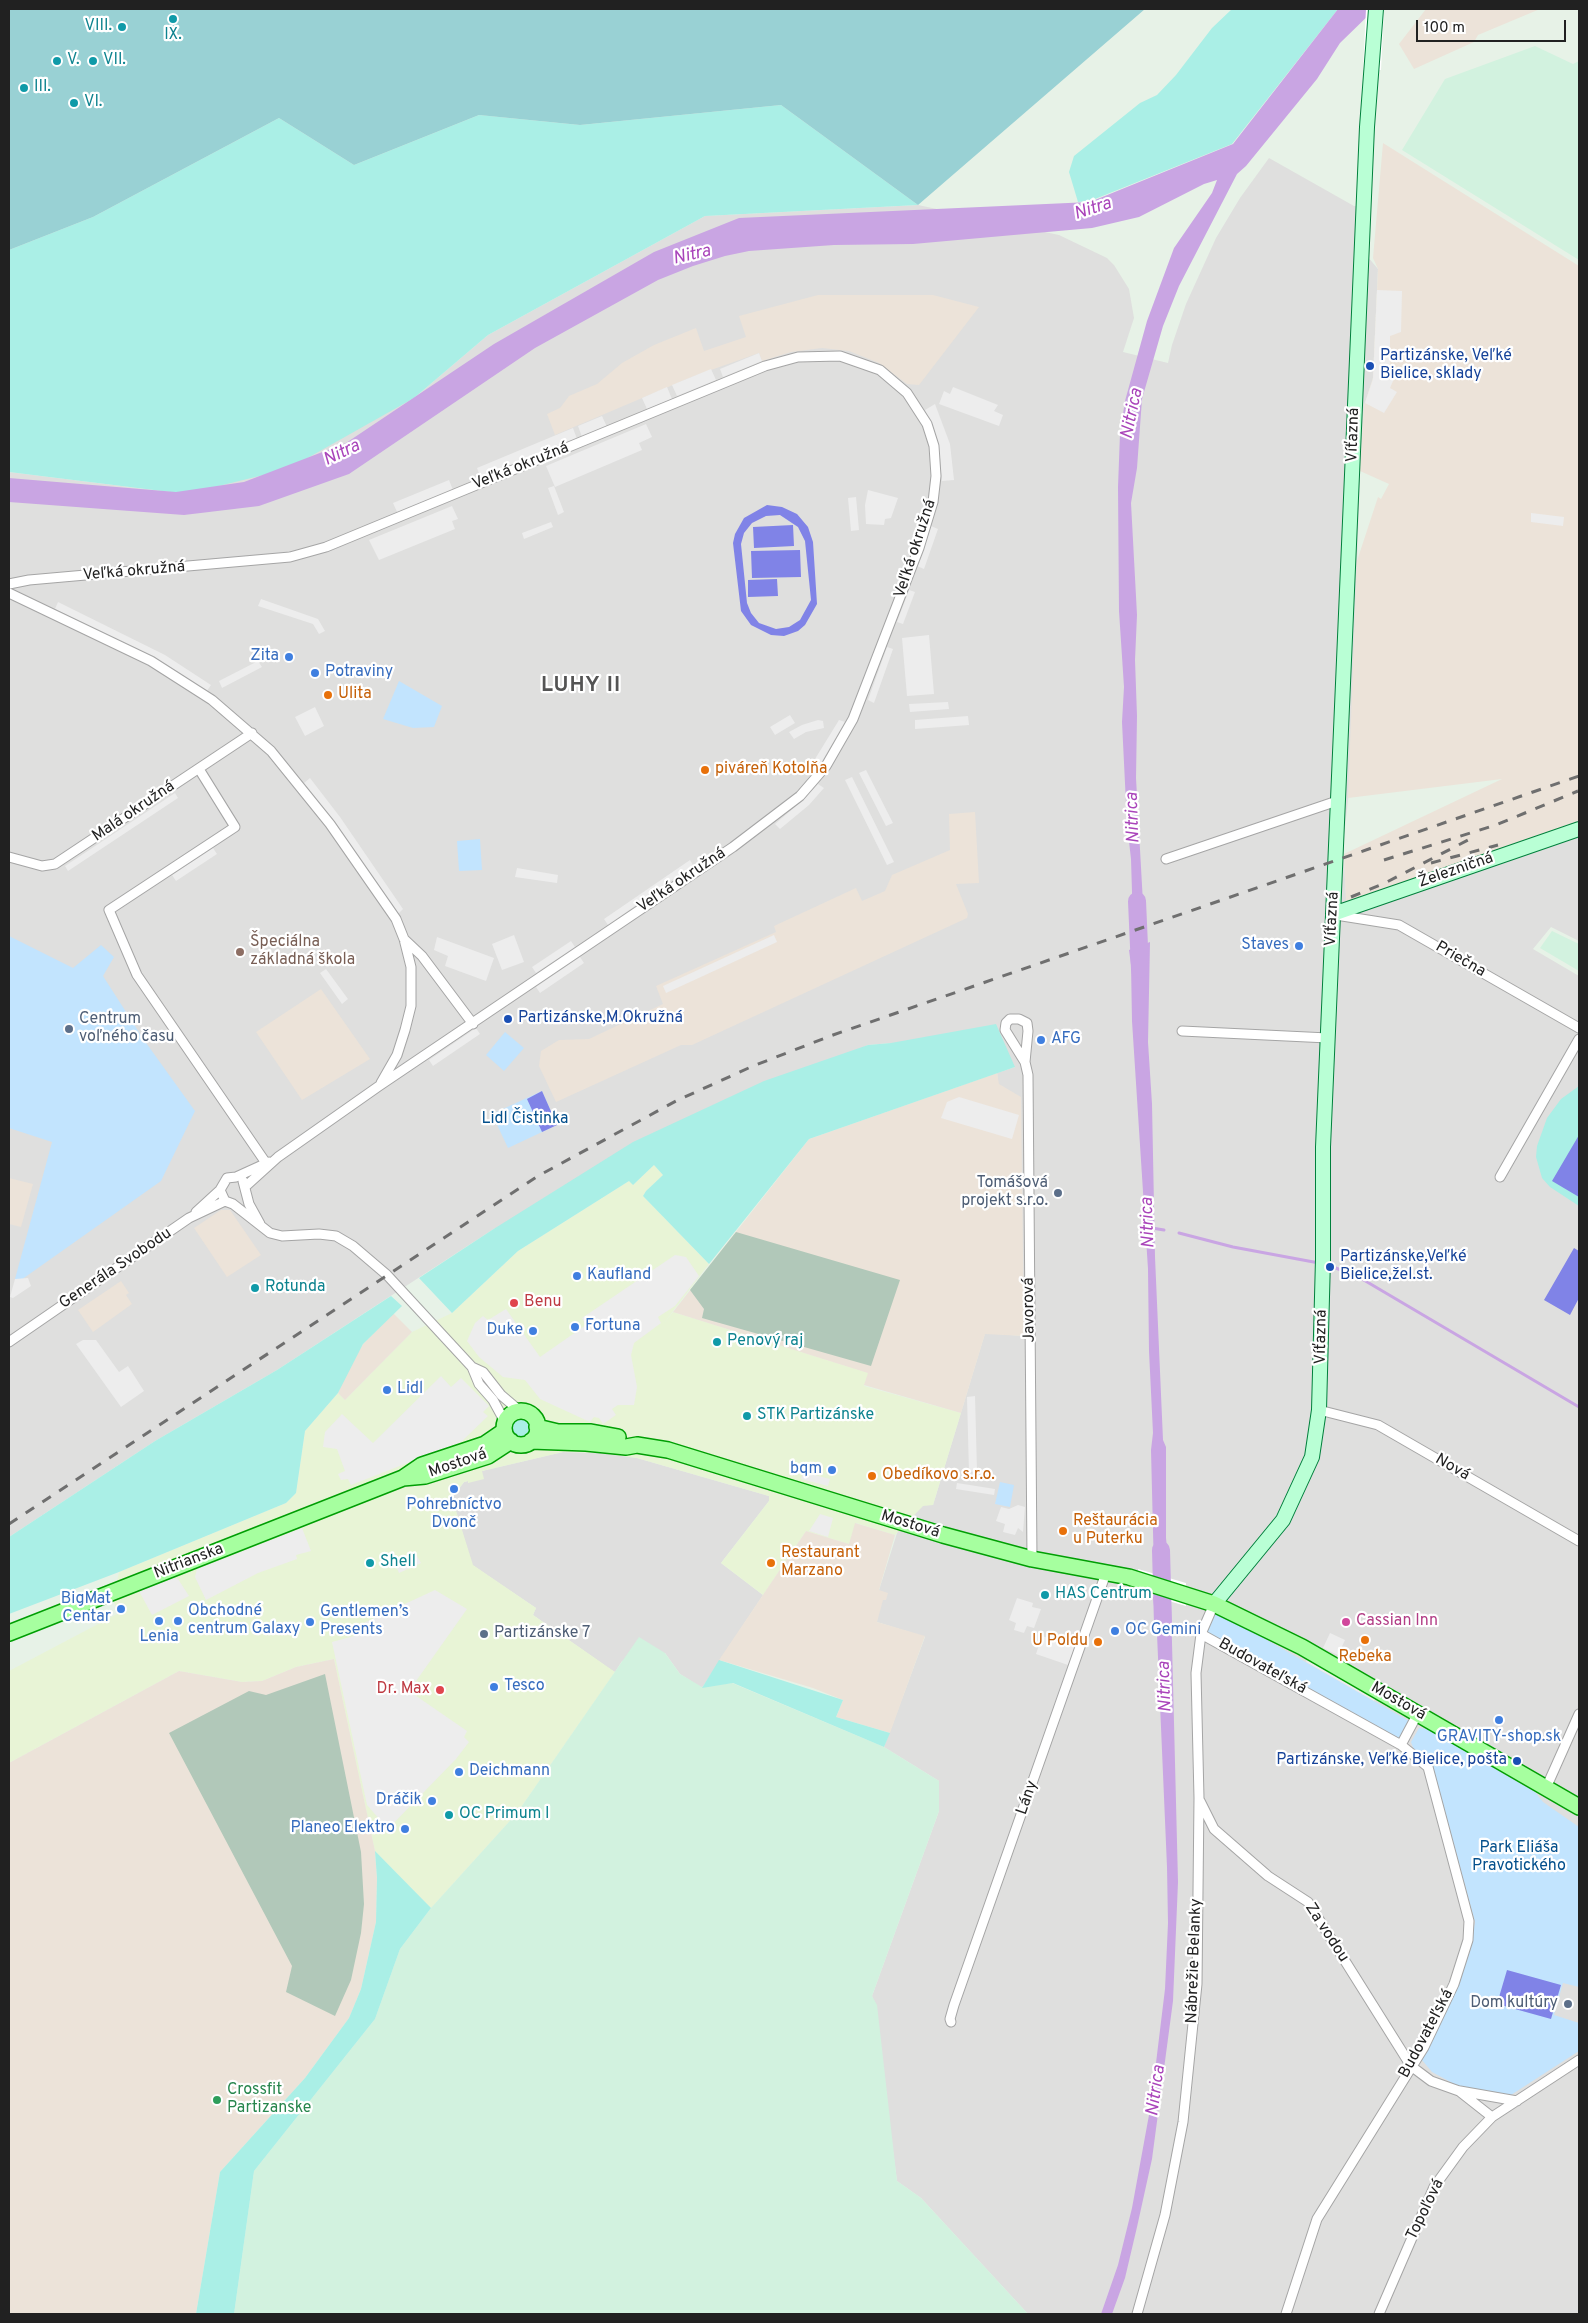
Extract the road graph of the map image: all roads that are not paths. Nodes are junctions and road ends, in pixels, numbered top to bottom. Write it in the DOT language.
graph roads {
  1 [pos="1376,9"];
  2 [pos="9,584"];
  3 [pos="9,592"];
  4 [pos="252,733"];
  5 [pos="199,769"];
  6 [pos="1337,801"];
  7 [pos="1579,829"];
  8 [pos="9,856"];
  9 [pos="1166,860"];
  10 [pos="1333,914"];
  11 [pos="404,939"];
  12 [pos="473,1024"];
  13 [pos="1579,1028"];
  14 [pos="1182,1031"];
  15 [pos="1328,1038"];
  16 [pos="1579,1039"];
  17 [pos="1025,1062"];
  18 [pos="379,1086"];
  19 [pos="278,1157"];
  20 [pos="266,1163"];
  21 [pos="236,1177"];
  22 [pos="1500,1177"];
  23 [pos="246,1186"];
  24 [pos="220,1190"];
  25 [pos="246,1196"];
  26 [pos="229,1202"];
  27 [pos="189,1218"];
  28 [pos="264,1230"];
  29 [pos="9,1342"];
  30 [pos="472,1367"];
  31 [pos="1319,1410"];
  32 [pos="521,1412"];
  33 [pos="538,1427"];
  34 [pos="507,1431"];
  35 [pos="531,1441"];
  36 [pos="637,1445"];
  37 [pos="369,1491"];
  38 [pos="1579,1542"];
  39 [pos="1032,1559"];
  40 [pos="1106,1573"];
  41 [pos="1214,1604"];
  42 [pos="9,1633"];
  43 [pos="1201,1634"];
  44 [pos="1418,1714"];
  45 [pos="1579,1714"];
  46 [pos="1401,1745"];
  47 [pos="1546,1788"];
  48 [pos="1199,1798"];
  49 [pos="1579,1807"];
  50 [pos="952,2022"];
  51 [pos="1579,2060"];
  52 [pos="1411,2066"];
  53 [pos="1459,2091"];
  54 [pos="1517,2101"];
  55 [pos="1492,2117"];
  56 [pos="1136,2314"];
  57 [pos="1286,2314"];
  58 [pos="1379,2314"];
  1 -- 6 [label="main road, Víťazná"];
  2 -- 12 [label="street, Veľká okružná"];
  3 -- 4 [label="street"];
  4 -- 5 [label="street, Malá okružná"];
  4 -- 11 [label="street"];
  5 -- 8 [label="street, Malá okružná"];
  5 -- 20 [label="street"];
  6 -- 9 [label="street"];
  6 -- 10 [label="main road, Víťazná"];
  7 -- 10 [label="main road, Železničná"];
  10 -- 13 [label="street, Priečna"];
  10 -- 15 [label="main road, Víťazná"];
  11 -- 12 [label="street"];
  11 -- 18 [label="street"];
  12 -- 18 [label="street, Veľká okružná"];
  14 -- 15 [label="street"];
  15 -- 31 [label="main road, Víťazná"];
  16 -- 22 [label="street"];
  17 -- 39 [label="street, Javorová"];
  18 -- 19 [label="street"];
  19 -- 20 [label="street"];
  19 -- 23 [label="street"];
  20 -- 21 [label="street"];
  21 -- 23 [label="street"];
  21 -- 24 [label="street"];
  23 -- 25 [label="street"];
  24 -- 26 [label="street"];
  24 -- 27 [label="street"];
  25 -- 26 [label="street"];
  25 -- 28 [label="street"];
  26 -- 27 [label="street, Generála Svobodu"];
  26 -- 28 [label="street"];
  27 -- 29 [label="street, Generála Svobodu"];
  28 -- 30 [label="street"];
  30 -- 32 [label="street"];
  30 -- 34 [label="street"];
  31 -- 38 [label="street, Nová"];
  31 -- 41 [label="main road, Víťazná"];
  32 -- 33 [label="main road"];
  32 -- 34 [label="main road"];
  33 -- 35 [label="main road"];
  33 -- 36 [label="main road, Mostová"];
  34 -- 35 [label="main road"];
  34 -- 37 [label="main road, Mostová"];
  35 -- 36 [label="main road, Mostová"];
  36 -- 39 [label="main road, Mostová"];
  37 -- 42 [label="main road, Nitrianska"];
  39 -- 40 [label="main road, Mostová"];
  40 -- 41 [label="main road, Mostová"];
  40 -- 50 [label="street, Lány"];
  41 -- 43 [label="street, Nábrežie Belanky"];
  41 -- 44 [label="main road, Mostová"];
  43 -- 46 [label="street, Budovateľská"];
  43 -- 48 [label="street, Nábrežie Belanky"];
  44 -- 46 [label="street"];
  44 -- 47 [label="main road, Mostová"];
  45 -- 47 [label="street"];
  46 -- 52 [label="street, Budovateľská"];
  47 -- 49 [label="main road, Mostová"];
  48 -- 52 [label="street, Za vodou"];
  48 -- 56 [label="street, Nábrežie Belanky"];
  51 -- 54 [label="street, Topoľová"];
  52 -- 53 [label="street"];
  52 -- 57 [label="street, Budovateľská"];
  53 -- 54 [label="street"];
  53 -- 55 [label="street"];
  54 -- 55 [label="street, Topoľová"];
  55 -- 58 [label="street, Topoľová"];
}
